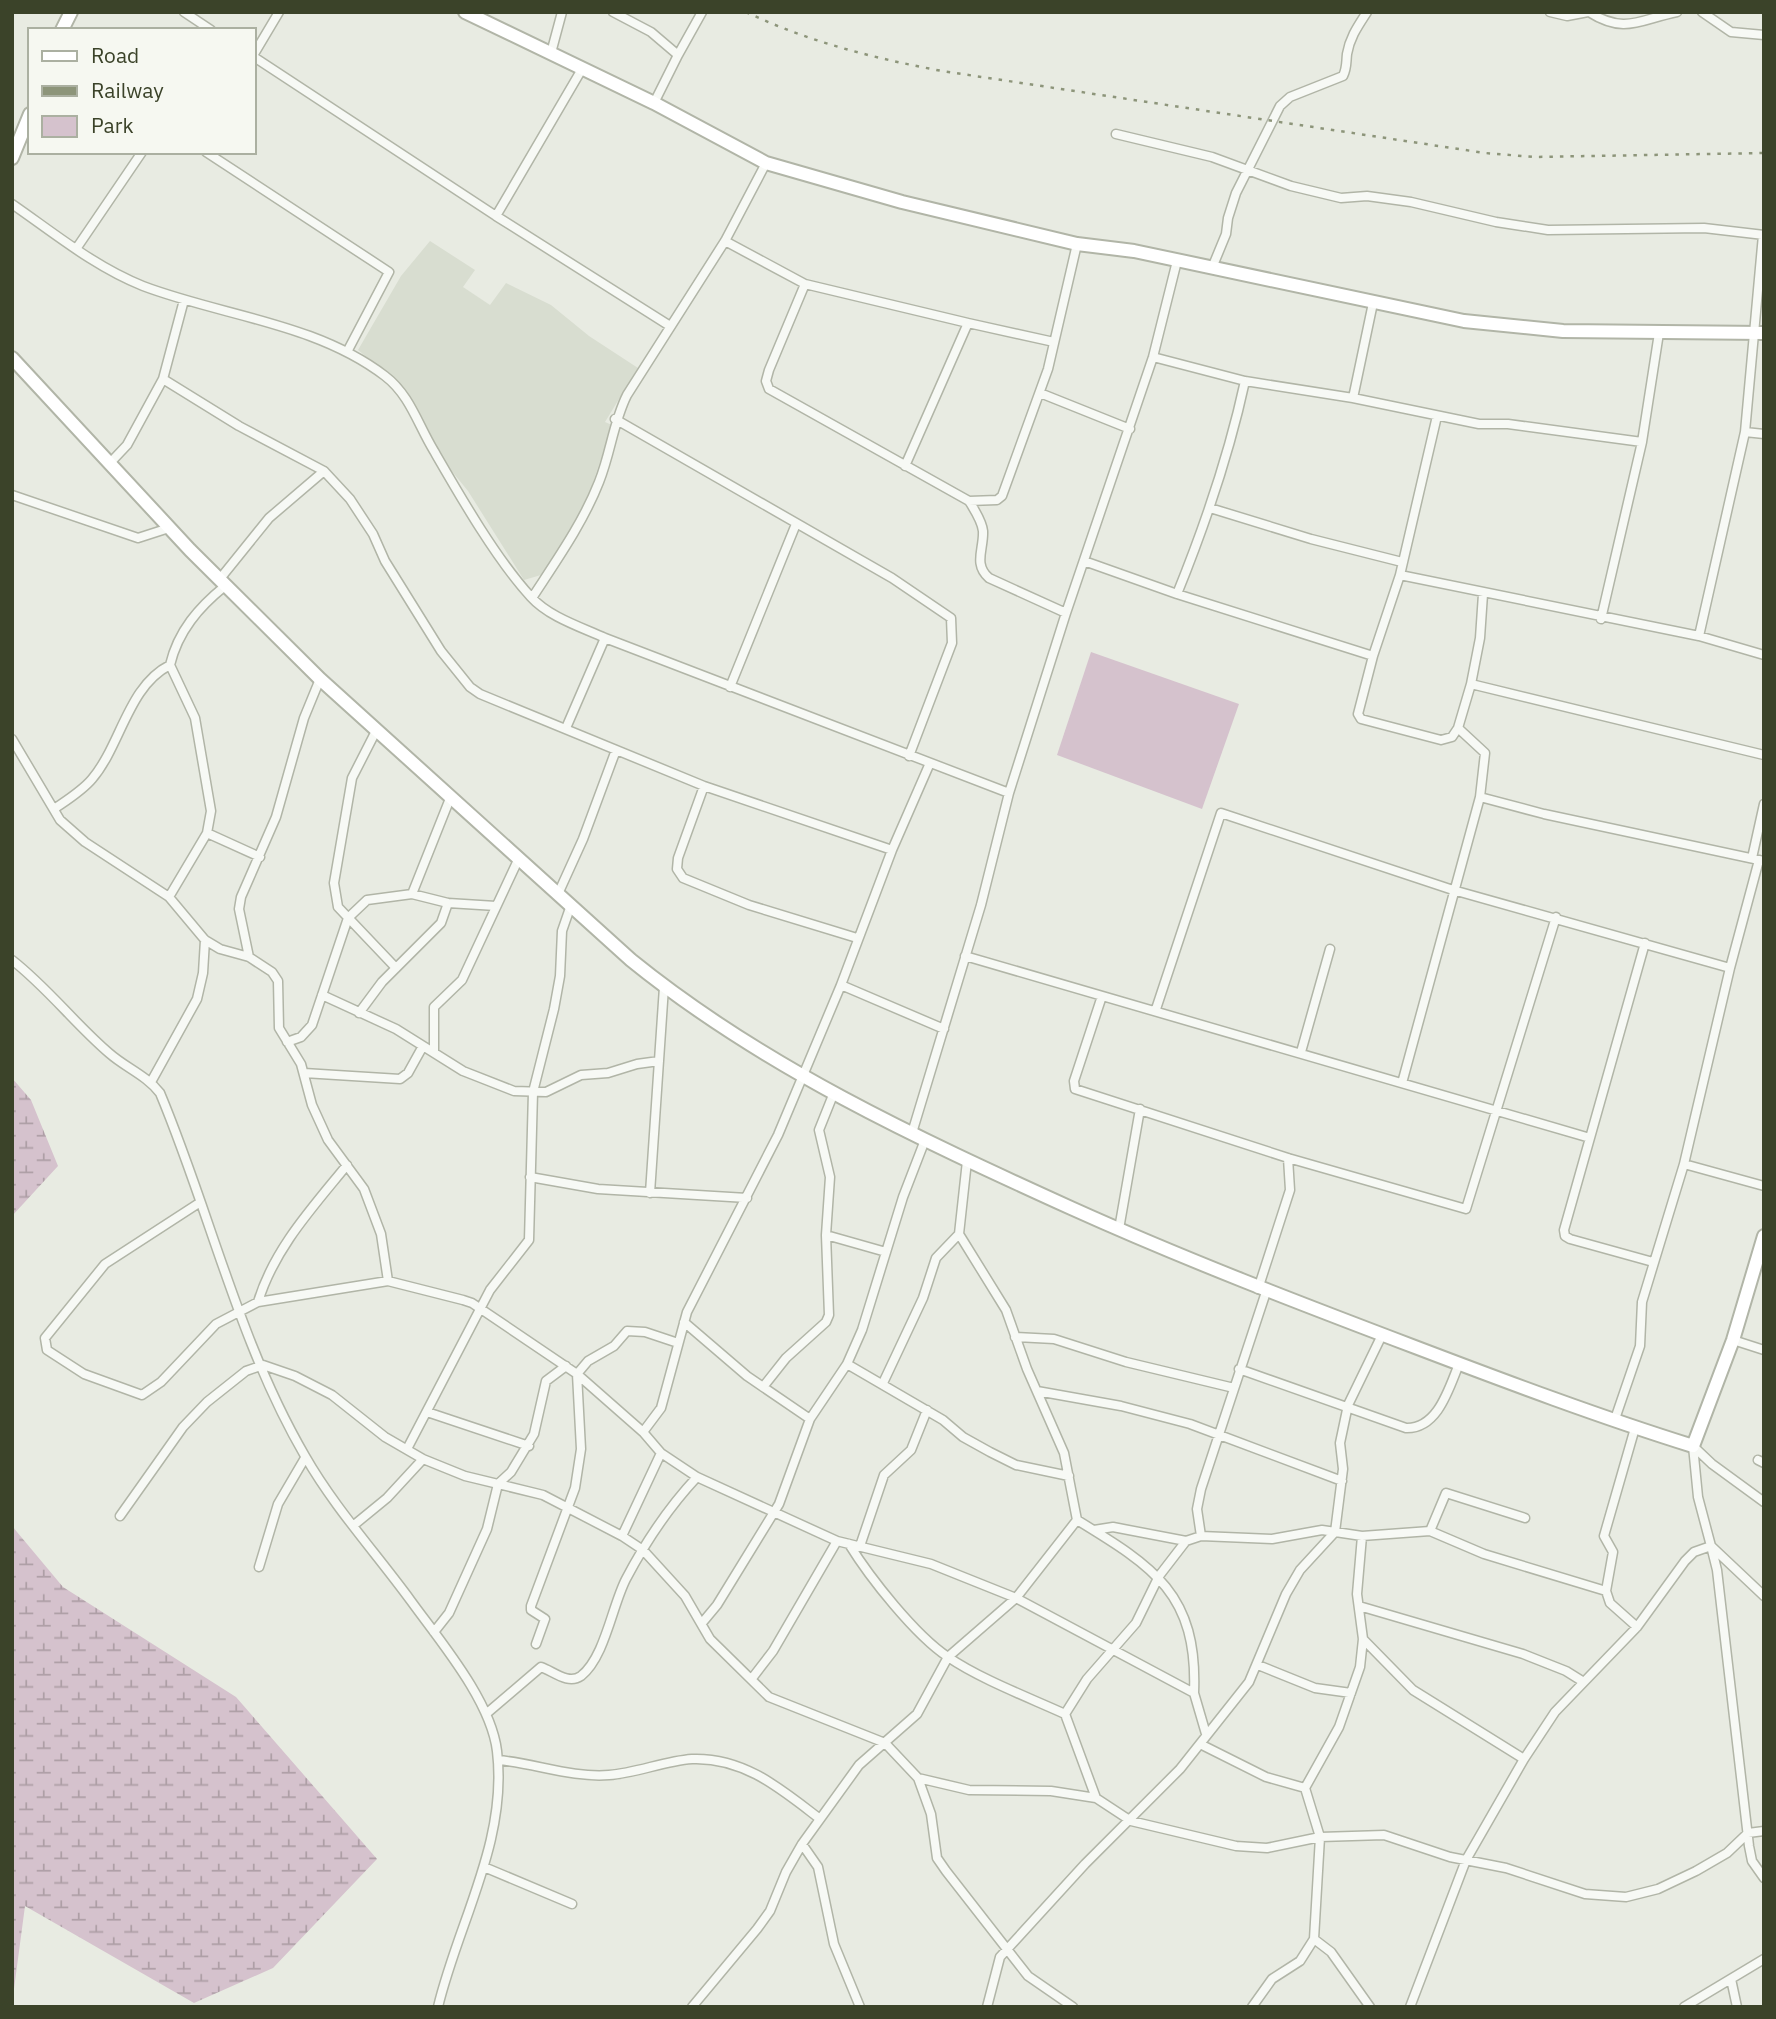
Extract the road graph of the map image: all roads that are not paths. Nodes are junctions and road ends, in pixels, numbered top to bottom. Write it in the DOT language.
graph roads {
  1 [pos="71,12"];
  2 [pos="184,12"];
  3 [pos="279,12"];
  4 [pos="465,12"];
  5 [pos="562,12"];
  6 [pos="613,12"];
  7 [pos="702,12"];
  8 [pos="1367,12"];
  9 [pos="1550,12"];
  10 [pos="1588,12"];
  11 [pos="1677,12"];
  12 [pos="1702,12"];
  13 [pos="63,28"];
  14 [pos="208,28"];
  15 [pos="1764,35"];
  16 [pos="256,52"];
  17 [pos="551,53"];
  18 [pos="678,55"];
  19 [pos="256,57"];
  20 [pos="582,69"];
  21 [pos="654,103"];
  22 [pos="28,119"];
  23 [pos="1116,134"];
  24 [pos="141,154"];
  25 [pos="209,154"];
  26 [pos="12,158"];
  27 [pos="766,163"];
  28 [pos="1247,171"];
  29 [pos="12,204"];
  30 [pos="496,216"];
  31 [pos="1763,235"];
  32 [pos="725,241"];
  33 [pos="1077,244"];
  34 [pos="76,249"];
  35 [pos="1177,261"];
  36 [pos="1212,268"];
  37 [pos="806,285"];
  38 [pos="184,300"];
  39 [pos="1373,303"];
  40 [pos="968,323"];
  41 [pos="670,326"];
  42 [pos="1659,333"];
  43 [pos="1759,333"];
  44 [pos="1054,342"];
  45 [pos="347,352"];
  46 [pos="1153,357"];
  47 [pos="12,358"];
  48 [pos="163,379"];
  49 [pos="1245,381"];
  50 [pos="1040,393"];
  51 [pos="1353,398"];
  52 [pos="1437,416"];
  53 [pos="615,419"];
  54 [pos="1130,429"];
  55 [pos="1745,432"];
  56 [pos="1764,434"];
  57 [pos="1642,442"];
  58 [pos="109,464"];
  59 [pos="905,466"];
  60 [pos="324,471"];
  61 [pos="12,495"];
  62 [pos="969,500"];
  63 [pos="1210,508"];
  64 [pos="796,524"];
  65 [pos="169,528"];
  66 [pos="1084,561"];
  67 [pos="1402,562"];
  68 [pos="1400,576"];
  69 [pos="222,583"];
  70 [pos="1177,594"];
  71 [pos="1483,594"];
  72 [pos="532,598"];
  73 [pos="1066,613"];
  74 [pos="1601,619"];
  75 [pos="1699,636"];
  76 [pos="605,638"];
  77 [pos="1764,655"];
  78 [pos="1373,656"];
  79 [pos="170,665"];
  80 [pos="320,680"];
  81 [pos="1471,684"];
  82 [pos="730,687"];
  83 [pos="566,727"];
  84 [pos="1458,728"];
  85 [pos="376,731"];
  86 [pos="12,739"];
  87 [pos="616,750"];
  88 [pos="1764,755"];
  89 [pos="909,756"];
  90 [pos="930,763"];
  91 [pos="704,786"];
  92 [pos="1009,793"];
  93 [pos="451,796"];
  94 [pos="1480,797"];
  95 [pos="1764,804"];
  96 [pos="54,810"];
  97 [pos="207,833"];
  98 [pos="892,850"];
  99 [pos="260,857"];
  100 [pos="519,858"];
  101 [pos="1758,859"];
  102 [pos="1452,890"];
  103 [pos="412,894"];
  104 [pos="558,894"];
  105 [pos="169,897"];
  106 [pos="448,903"];
  107 [pos="571,905"];
  108 [pos="496,906"];
  109 [pos="1556,917"];
  110 [pos="348,918"];
  111 [pos="857,938"];
  112 [pos="205,940"];
  113 [pos="1645,943"];
  114 [pos="1331,949"];
  115 [pos="965,956"];
  116 [pos="249,957"];
  117 [pos="12,960"];
  118 [pos="396,968"];
  119 [pos="1730,968"];
  120 [pos="841,985"];
  121 [pos="664,987"];
  122 [pos="322,995"];
  123 [pos="1102,996"];
  124 [pos="1156,1009"];
  125 [pos="359,1013"];
  126 [pos="944,1029"];
  127 [pos="287,1042"];
  128 [pos="423,1046"];
  129 [pos="434,1052"];
  130 [pos="1301,1052"];
  131 [pos="659,1061"];
  132 [pos="304,1073"];
  133 [pos="802,1078"];
  134 [pos="151,1082"];
  135 [pos="1402,1083"];
  136 [pos="533,1092"];
  137 [pos="833,1095"];
  138 [pos="1140,1110"];
  139 [pos="1497,1112"];
  140 [pos="912,1133"];
  141 [pos="1590,1138"];
  142 [pos="925,1140"];
  143 [pos="1288,1158"];
  144 [pos="967,1161"];
  145 [pos="1684,1164"];
  146 [pos="347,1165"];
  147 [pos="530,1177"];
  148 [pos="1764,1186"];
  149 [pos="650,1194"];
  150 [pos="747,1198"];
  151 [pos="199,1203"];
  152 [pos="1119,1229"];
  153 [pos="959,1234"];
  154 [pos="825,1235"];
  155 [pos="1764,1236"];
  156 [pos="887,1252"];
  157 [pos="1653,1262"];
  158 [pos="388,1281"];
  159 [pos="1262,1291"];
  160 [pos="258,1302"];
  161 [pos="240,1309"];
  162 [pos="481,1309"];
  163 [pos="684,1322"];
  164 [pos="1382,1335"];
  165 [pos="1015,1337"];
  166 [pos="1733,1340"];
  167 [pos="678,1343"];
  168 [pos="1764,1350"];
  169 [pos="846,1364"];
  170 [pos="1458,1364"];
  171 [pos="263,1365"];
  172 [pos="566,1366"];
  173 [pos="1240,1369"];
  174 [pos="578,1374"];
  175 [pos="883,1383"];
  176 [pos="764,1387"];
  177 [pos="1234,1388"];
  178 [pos="1037,1391"];
  179 [pos="1348,1405"];
  180 [pos="927,1410"];
  181 [pos="427,1412"];
  182 [pos="810,1419"];
  183 [pos="1615,1419"];
  184 [pos="1635,1428"];
  185 [pos="643,1432"];
  186 [pos="1222,1433"];
  187 [pos="529,1446"];
  188 [pos="1693,1446"];
  189 [pos="407,1449"];
  190 [pos="661,1453"];
  191 [pos="305,1458"];
  192 [pos="423,1459"];
  193 [pos="1069,1476"];
  194 [pos="697,1477"];
  195 [pos="1342,1481"];
  196 [pos="498,1483"];
  197 [pos="1764,1502"];
  198 [pos="567,1505"];
  199 [pos="774,1512"];
  200 [pos="120,1517"];
  201 [pos="1525,1518"];
  202 [pos="1077,1520"];
  203 [pos="354,1525"];
  204 [pos="1094,1530"];
  205 [pos="1430,1531"];
  206 [pos="1335,1532"];
  207 [pos="622,1535"];
  208 [pos="1201,1536"];
  209 [pos="1362,1536"];
  210 [pos="837,1541"];
  211 [pos="1186,1541"];
  212 [pos="849,1544"];
  213 [pos="860,1546"];
  214 [pos="1710,1546"];
  215 [pos="643,1550"];
  216 [pos="259,1567"];
  217 [pos="1159,1576"];
  218 [pos="1606,1591"];
  219 [pos="1764,1596"];
  220 [pos="1017,1598"];
  221 [pos="1359,1606"];
  222 [pos="702,1623"];
  223 [pos="1636,1626"];
  224 [pos="434,1632"];
  225 [pos="1363,1639"];
  226 [pos="536,1644"];
  227 [pos="1113,1651"];
  228 [pos="948,1657"];
  229 [pos="1258,1665"];
  230 [pos="753,1678"];
  231 [pos="1582,1681"];
  232 [pos="1194,1693"];
  233 [pos="1351,1693"];
  234 [pos="486,1714"];
  235 [pos="1065,1714"];
  236 [pos="1206,1734"];
  237 [pos="886,1743"];
  238 [pos="1200,1744"];
  239 [pos="1524,1759"];
  240 [pos="498,1760"];
  241 [pos="918,1778"];
  242 [pos="1305,1788"];
  243 [pos="1096,1798"];
  244 [pos="820,1819"];
  245 [pos="1131,1821"];
  246 [pos="1764,1831"];
  247 [pos="1748,1833"];
  248 [pos="1320,1837"];
  249 [pos="802,1844"];
  250 [pos="1466,1860"];
  251 [pos="484,1867"];
  252 [pos="1764,1878"];
  253 [pos="572,1904"];
  254 [pos="1314,1939"];
  255 [pos="1007,1949"];
  256 [pos="1764,1959"];
  257 [pos="1731,1979"];
  258 [pos="438,2007"];
  259 [pos="692,2007"];
  260 [pos="860,2007"];
  261 [pos="988,2007"];
  262 [pos="1073,2007"];
  263 [pos="1252,2007"];
  264 [pos="1370,2007"];
  265 [pos="1410,2007"];
  266 [pos="1684,2007"];
  267 [pos="1737,2007"];
  1 -- 13 [label="street"];
  2 -- 14 [label="street"];
  3 -- 16 [label="street"];
  4 -- 17 [label="street"];
  5 -- 17 [label="street"];
  6 -- 18 [label="street"];
  7 -- 18 [label="street"];
  8 -- 28 [label="street"];
  9 -- 10 [label="street"];
  10 -- 11 [label="street"];
  12 -- 15 [label="street"];
  17 -- 20 [label="street"];
  18 -- 21 [label="street"];
  19 -- 30 [label="street"];
  20 -- 21 [label="street"];
  20 -- 30 [label="street"];
  21 -- 27 [label="street"];
  22 -- 26 [label="street"];
  23 -- 28 [label="street"];
  24 -- 34 [label="street"];
  25 -- 45 [label="street"];
  27 -- 32 [label="street"];
  27 -- 33 [label="street"];
  28 -- 31 [label="street"];
  28 -- 36 [label="street"];
  29 -- 34 [label="street"];
  30 -- 41 [label="street"];
  31 -- 43 [label="street"];
  32 -- 37 [label="street"];
  32 -- 41 [label="street"];
  33 -- 35 [label="street"];
  33 -- 44 [label="street"];
  34 -- 38 [label="street"];
  35 -- 36 [label="street"];
  35 -- 46 [label="street"];
  36 -- 39 [label="street"];
  37 -- 40 [label="street"];
  37 -- 59 [label="street"];
  38 -- 45 [label="street"];
  38 -- 48 [label="street"];
  39 -- 42 [label="street"];
  39 -- 51 [label="street"];
  40 -- 44 [label="street"];
  40 -- 59 [label="street"];
  41 -- 53 [label="street"];
  42 -- 43 [label="street"];
  42 -- 57 [label="street"];
  43 -- 55 [label="street"];
  44 -- 50 [label="street"];
  45 -- 72 [label="street"];
  46 -- 49 [label="street"];
  46 -- 54 [label="street"];
  47 -- 58 [label="street"];
  48 -- 58 [label="street"];
  48 -- 60 [label="street"];
  49 -- 51 [label="street"];
  49 -- 63 [label="street"];
  50 -- 54 [label="street"];
  50 -- 62 [label="street"];
  51 -- 52 [label="street"];
  52 -- 57 [label="street"];
  52 -- 67 [label="street"];
  53 -- 64 [label="street"];
  53 -- 72 [label="street"];
  54 -- 66 [label="street"];
  55 -- 56 [label="street"];
  55 -- 75 [label="street"];
  57 -- 74 [label="street"];
  58 -- 65 [label="street"];
  59 -- 62 [label="street"];
  60 -- 69 [label="street"];
  60 -- 83 [label="street"];
  61 -- 65 [label="street"];
  62 -- 73 [label="street"];
  63 -- 67 [label="street"];
  63 -- 70 [label="street"];
  64 -- 82 [label="street"];
  64 -- 89 [label="street"];
  65 -- 69 [label="street"];
  66 -- 70 [label="street"];
  66 -- 73 [label="street"];
  67 -- 68 [label="street"];
  68 -- 71 [label="street"];
  68 -- 78 [label="street"];
  69 -- 79 [label="street"];
  69 -- 80 [label="street"];
  70 -- 78 [label="street"];
  71 -- 74 [label="street"];
  71 -- 81 [label="street"];
  72 -- 76 [label="street"];
  73 -- 92 [label="street"];
  74 -- 75 [label="street"];
  75 -- 77 [label="street"];
  76 -- 82 [label="street"];
  76 -- 83 [label="street"];
  78 -- 84 [label="street"];
  79 -- 96 [label="street"];
  79 -- 97 [label="street"];
  80 -- 85 [label="street"];
  80 -- 99 [label="street"];
  81 -- 84 [label="street"];
  81 -- 88 [label="street"];
  82 -- 89 [label="street"];
  83 -- 87 [label="street"];
  84 -- 94 [label="street"];
  85 -- 93 [label="street"];
  85 -- 110 [label="street"];
  86 -- 96 [label="street"];
  87 -- 91 [label="street"];
  87 -- 104 [label="street"];
  89 -- 90 [label="street"];
  90 -- 92 [label="street"];
  90 -- 98 [label="street"];
  91 -- 98 [label="street"];
  91 -- 111 [label="street"];
  92 -- 115 [label="street"];
  93 -- 100 [label="street"];
  93 -- 103 [label="street"];
  94 -- 101 [label="street"];
  94 -- 102 [label="street"];
  95 -- 101 [label="street"];
  96 -- 105 [label="street"];
  97 -- 99 [label="street"];
  97 -- 105 [label="street"];
  98 -- 111 [label="street"];
  99 -- 116 [label="street"];
  100 -- 104 [label="street"];
  100 -- 108 [label="street"];
  101 -- 119 [label="street"];
  102 -- 109 [label="street"];
  102 -- 124 [label="street"];
  102 -- 135 [label="street"];
  103 -- 106 [label="street"];
  103 -- 110 [label="street"];
  104 -- 107 [label="street"];
  105 -- 112 [label="street"];
  106 -- 108 [label="street"];
  106 -- 118 [label="street"];
  107 -- 121 [label="street"];
  107 -- 136 [label="street"];
  108 -- 129 [label="street"];
  109 -- 113 [label="street"];
  109 -- 139 [label="street"];
  110 -- 118 [label="street"];
  110 -- 122 [label="street"];
  111 -- 120 [label="street"];
  112 -- 116 [label="street"];
  112 -- 134 [label="street"];
  113 -- 119 [label="street"];
  113 -- 141 [label="street"];
  114 -- 130 [label="street"];
  115 -- 123 [label="street"];
  115 -- 126 [label="street"];
  116 -- 127 [label="street"];
  117 -- 134 [label="street"];
  118 -- 125 [label="street"];
  119 -- 145 [label="street"];
  120 -- 126 [label="street"];
  120 -- 133 [label="street"];
  121 -- 131 [label="street"];
  121 -- 133 [label="street"];
  122 -- 125 [label="street"];
  122 -- 127 [label="street"];
  123 -- 124 [label="street"];
  123 -- 138 [label="street"];
  124 -- 130 [label="street"];
  125 -- 128 [label="street"];
  126 -- 140 [label="street"];
  127 -- 132 [label="street"];
  128 -- 129 [label="street"];
  128 -- 132 [label="street"];
  129 -- 136 [label="street"];
  130 -- 135 [label="street"];
  131 -- 136 [label="street"];
  131 -- 149 [label="street"];
  132 -- 146 [label="street"];
  133 -- 137 [label="street"];
  133 -- 150 [label="street"];
  134 -- 151 [label="street"];
  135 -- 139 [label="street"];
  136 -- 147 [label="street"];
  137 -- 140 [label="street"];
  137 -- 154 [label="street"];
  138 -- 143 [label="street"];
  138 -- 152 [label="street"];
  139 -- 141 [label="street"];
  139 -- 143 [label="street"];
  140 -- 142 [label="street"];
  141 -- 157 [label="street"];
  142 -- 144 [label="street"];
  142 -- 156 [label="street"];
  143 -- 159 [label="street"];
  144 -- 152 [label="street"];
  144 -- 153 [label="street"];
  145 -- 148 [label="street"];
  145 -- 157 [label="street"];
  146 -- 158 [label="street"];
  146 -- 160 [label="street"];
  147 -- 149 [label="street"];
  147 -- 162 [label="street"];
  149 -- 150 [label="street"];
  150 -- 163 [label="street"];
  151 -- 161 [label="street"];
  151 -- 161 [label="street"];
  152 -- 159 [label="street"];
  153 -- 165 [label="street"];
  153 -- 175 [label="street"];
  154 -- 156 [label="street"];
  154 -- 176 [label="street"];
  155 -- 166 [label="street"];
  156 -- 169 [label="street"];
  157 -- 183 [label="street"];
  158 -- 160 [label="street"];
  158 -- 162 [label="street"];
  159 -- 164 [label="street"];
  159 -- 173 [label="street"];
  160 -- 161 [label="street"];
  161 -- 171 [label="street"];
  162 -- 172 [label="street"];
  162 -- 181 [label="street"];
  163 -- 167 [label="street"];
  163 -- 176 [label="street"];
  164 -- 170 [label="street"];
  164 -- 179 [label="street"];
  165 -- 177 [label="street"];
  165 -- 178 [label="street"];
  166 -- 168 [label="street"];
  166 -- 188 [label="street"];
  167 -- 174 [label="street"];
  167 -- 185 [label="street"];
  169 -- 175 [label="street"];
  169 -- 182 [label="street"];
  170 -- 179 [label="street"];
  170 -- 183 [label="street"];
  171 -- 189 [label="street"];
  171 -- 191 [label="street"];
  171 -- 200 [label="street"];
  172 -- 174 [label="street"];
  172 -- 187 [label="street"];
  173 -- 177 [label="street"];
  173 -- 179 [label="street"];
  174 -- 185 [label="street"];
  174 -- 198 [label="street"];
  175 -- 180 [label="street"];
  176 -- 182 [label="street"];
  177 -- 186 [label="street"];
  178 -- 186 [label="street"];
  178 -- 193 [label="street"];
  179 -- 195 [label="street"];
  180 -- 193 [label="street"];
  180 -- 213 [label="street"];
  181 -- 187 [label="street"];
  181 -- 189 [label="street"];
  182 -- 199 [label="street"];
  183 -- 184 [label="street"];
  184 -- 188 [label="street"];
  184 -- 218 [label="street"];
  185 -- 190 [label="street"];
  186 -- 195 [label="street"];
  186 -- 208 [label="street"];
  187 -- 196 [label="street"];
  188 -- 197 [label="street"];
  188 -- 214 [label="street"];
  189 -- 192 [label="street"];
  190 -- 194 [label="street"];
  190 -- 207 [label="street"];
  191 -- 203 [label="street"];
  191 -- 216 [label="street"];
  192 -- 196 [label="street"];
  192 -- 203 [label="street"];
  193 -- 202 [label="street"];
  194 -- 199 [label="street"];
  194 -- 215 [label="street"];
  195 -- 206 [label="street"];
  196 -- 198 [label="street"];
  196 -- 224 [label="street"];
  198 -- 207 [label="street"];
  198 -- 226 [label="street"];
  199 -- 210 [label="street"];
  199 -- 222 [label="street"];
  201 -- 205 [label="street"];
  202 -- 204 [label="street"];
  202 -- 220 [label="street"];
  203 -- 224 [label="street"];
  204 -- 211 [label="street"];
  204 -- 217 [label="street"];
  205 -- 209 [label="street"];
  205 -- 218 [label="street"];
  206 -- 208 [label="street"];
  206 -- 209 [label="street"];
  206 -- 229 [label="street"];
  207 -- 215 [label="street"];
  208 -- 211 [label="street"];
  209 -- 221 [label="street"];
  210 -- 212 [label="street"];
  210 -- 230 [label="street"];
  211 -- 217 [label="street"];
  212 -- 213 [label="street"];
  212 -- 228 [label="street"];
  213 -- 220 [label="street"];
  214 -- 219 [label="street"];
  214 -- 223 [label="street"];
  214 -- 247 [label="street"];
  215 -- 222 [label="street"];
  215 -- 234 [label="street"];
  217 -- 227 [label="street"];
  217 -- 232 [label="street"];
  218 -- 223 [label="street"];
  220 -- 227 [label="street"];
  220 -- 228 [label="street"];
  221 -- 225 [label="street"];
  221 -- 231 [label="street"];
  222 -- 230 [label="street"];
  223 -- 231 [label="street"];
  224 -- 234 [label="street"];
  225 -- 233 [label="street"];
  225 -- 239 [label="street"];
  227 -- 232 [label="street"];
  227 -- 235 [label="street"];
  228 -- 235 [label="street"];
  228 -- 237 [label="street"];
  229 -- 233 [label="street"];
  229 -- 236 [label="street"];
  230 -- 237 [label="street"];
  231 -- 239 [label="street"];
  232 -- 236 [label="street"];
  233 -- 242 [label="street"];
  234 -- 240 [label="street"];
  235 -- 243 [label="street"];
  236 -- 238 [label="street"];
  237 -- 241 [label="street"];
  237 -- 244 [label="street"];
  238 -- 242 [label="street"];
  238 -- 245 [label="street"];
  239 -- 250 [label="street"];
  240 -- 244 [label="street"];
  240 -- 251 [label="street"];
  241 -- 243 [label="street"];
  241 -- 255 [label="street"];
  242 -- 248 [label="street"];
  243 -- 245 [label="street"];
  244 -- 249 [label="street"];
  245 -- 248 [label="street"];
  245 -- 255 [label="street"];
  246 -- 247 [label="street"];
  247 -- 250 [label="street"];
  247 -- 252 [label="street"];
  248 -- 250 [label="street"];
  248 -- 254 [label="street"];
  249 -- 259 [label="street"];
  249 -- 260 [label="street"];
  250 -- 265 [label="street"];
  251 -- 253 [label="street"];
  251 -- 258 [label="street"];
  254 -- 263 [label="street"];
  254 -- 264 [label="street"];
  255 -- 261 [label="street"];
  255 -- 262 [label="street"];
  256 -- 257 [label="street"];
  257 -- 266 [label="street"];
  257 -- 267 [label="street"];
}
